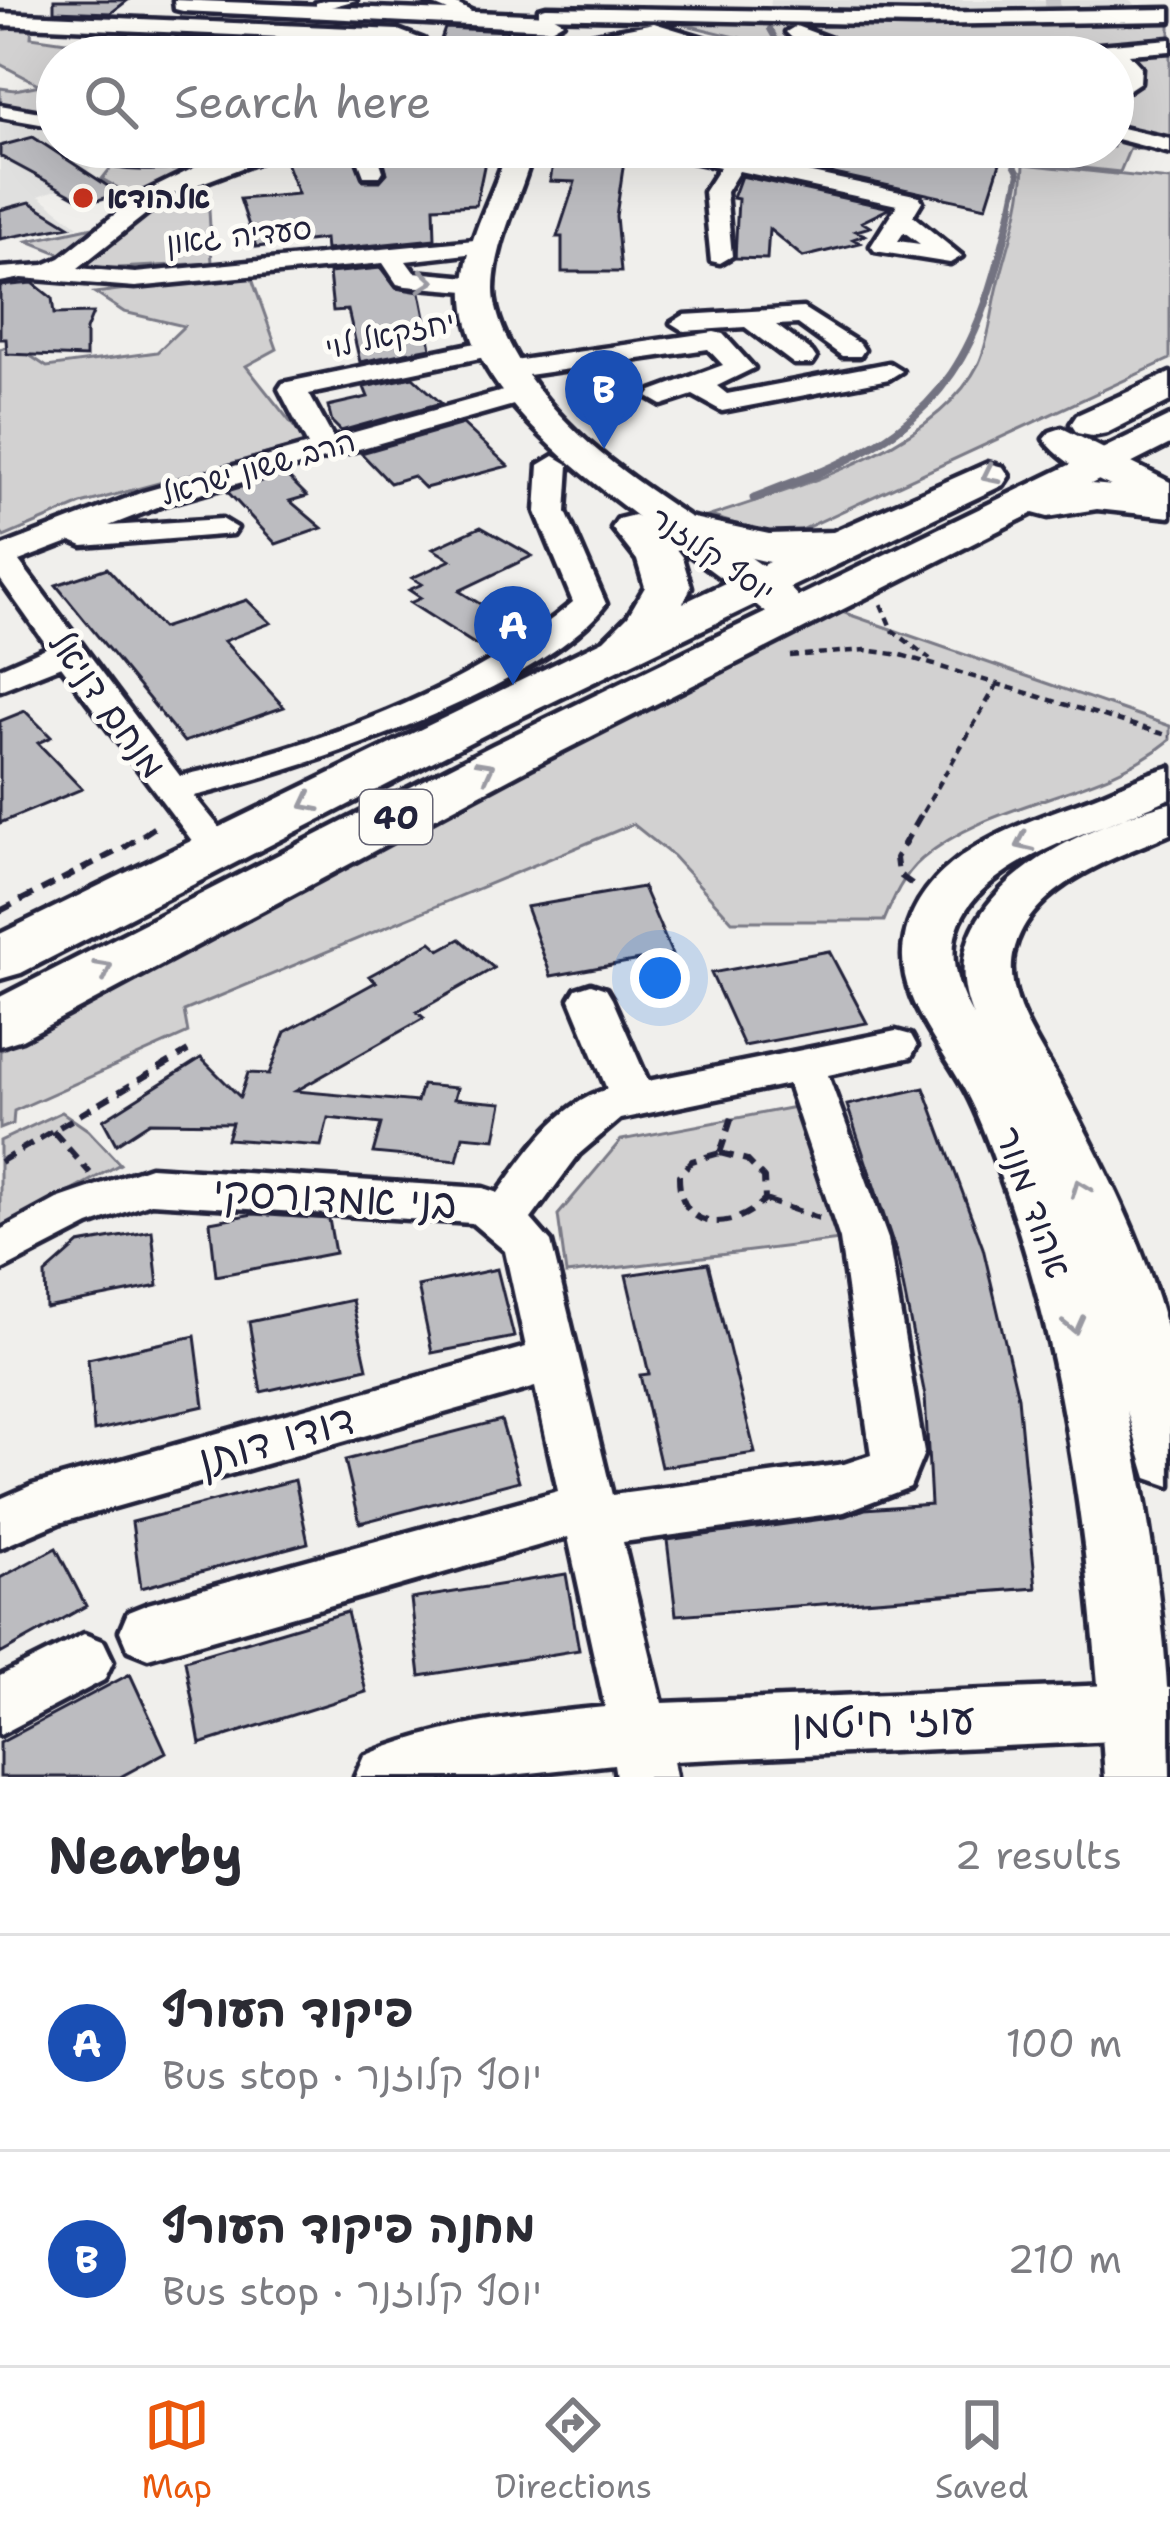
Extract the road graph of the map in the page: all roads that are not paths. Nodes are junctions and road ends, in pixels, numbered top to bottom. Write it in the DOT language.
graph roads {
  1 [pos="40,0"];
  2 [pos="347,0"];
  3 [pos="436,0"];
  4 [pos="863,0"];
  5 [pos="156,1"];
  6 [pos="189,1"];
  7 [pos="1046,2"];
  8 [pos="323,7"];
  9 [pos="250,8"];
  10 [pos="1073,8"];
  11 [pos="1119,8"];
  12 [pos="462,11"];
  13 [pos="1170,15"];
  14 [pos="551,16"];
  15 [pos="787,17"];
  16 [pos="8,19"];
  17 [pos="655,22"];
  18 [pos="422,29"];
  19 [pos="373,34"];
  20 [pos="237,36"];
  21 [pos="386,36"];
  22 [pos="602,36"];
  23 [pos="695,36"];
  24 [pos="1170,46"];
  25 [pos="1134,50"];
  26 [pos="0,111"];
  27 [pos="36,117"];
  28 [pos="1134,137"];
  29 [pos="1170,146"];
  30 [pos="219,168"];
  31 [pos="371,168"];
  32 [pos="497,168"];
  33 [pos="516,168"];
  34 [pos="731,168"];
  35 [pos="753,168"];
  36 [pos="372,171"];
  37 [pos="906,209"];
  38 [pos="484,228"];
  39 [pos="388,253"];
  40 [pos="720,256"];
  41 [pos="48,273"];
  42 [pos="0,275"];
  43 [pos="478,285"];
  44 [pos="751,320"];
  45 [pos="850,350"];
  46 [pos="634,352"];
  47 [pos="803,358"];
  48 [pos="508,370"];
  49 [pos="889,371"];
  50 [pos="696,384"];
  51 [pos="1170,385"];
  52 [pos="662,397"];
  53 [pos="1170,428"];
  54 [pos="324,448"];
  55 [pos="1093,452"];
  56 [pos="554,465"];
  57 [pos="1170,476"];
  58 [pos="1170,500"];
  59 [pos="910,513"];
  60 [pos="986,520"];
  61 [pos="222,528"];
  62 [pos="654,528"];
  63 [pos="48,537"];
  64 [pos="0,558"];
  65 [pos="768,613"];
  66 [pos="69,650"];
  67 [pos="620,651"];
  68 [pos="0,680"];
  69 [pos="1170,781"];
  70 [pos="188,812"];
  71 [pos="1170,817"];
  72 [pos="0,959"];
  73 [pos="591,999"];
  74 [pos="0,1024"];
  75 [pos="896,1046"];
  76 [pos="803,1065"];
  77 [pos="634,1100"];
  78 [pos="504,1221"];
  79 [pos="0,1252"];
  80 [pos="555,1360"];
  81 [pos="1170,1458"];
  82 [pos="590,1515"];
  83 [pos="0,1523"];
  84 [pos="148,1631"];
  85 [pos="84,1660"];
  86 [pos="0,1707"];
  87 [pos="1150,1735"];
  88 [pos="643,1755"];
  89 [pos="386,1777"];
  1 -- 16 [label="street"];
  2 -- 8 [label="street"];
  3 -- 12 [label="street"];
  4 -- 7 [label="street"];
  5 -- 6 [label="street"];
  6 -- 9 [label="main road"];
  8 -- 9 [label="main road"];
  8 -- 12 [label="main road"];
  9 -- 14 [label="main road"];
  9 -- 14 [label="street"];
  9 -- 16 [label="street"];
  9 -- 19 [label="street"];
  9 -- 20 [label="street"];
  10 -- 11 [label="street"];
  10 -- 15 [label="street"];
  11 -- 13 [label="street"];
  12 -- 14 [label="main road"];
  14 -- 17 [label="street"];
  15 -- 17 [label="street"];
  17 -- 22 [label="street"];
  17 -- 23 [label="street"];
  18 -- 19 [label="street"];
  19 -- 21 [label="street"];
  24 -- 25 [label="street"];
  26 -- 27 [label="street"];
  28 -- 29 [label="street"];
  30 -- 41 [label="street"];
  31 -- 36 [label="street"];
  32 -- 38 [label="main road, יוסף קלוזנר"];
  33 -- 38 [label="main road, יוסף קלוזנר"];
  34 -- 40 [label="street"];
  35 -- 37 [label="street"];
  38 -- 39 [label="street, סעדיה גאון"];
  38 -- 43 [label="main road, יוסף קלוזנר"];
  39 -- 41 [label="street, סעדיה גאון"];
  39 -- 43 [label="street, one-way"];
  41 -- 42 [label="street, סעדיה גאון"];
  43 -- 48 [label="main road, יוסף קלוזנר"];
  44 -- 45 [label="street"];
  44 -- 46 [label="street"];
  44 -- 47 [label="street"];
  46 -- 48 [label="street"];
  46 -- 50 [label="street"];
  48 -- 54 [label="street, הרב ששון ישראל"];
  48 -- 54 [label="street, יחזקאל לוי"];
  48 -- 56 [label="main road, יוסף קלוזנר"];
  48 -- 62 [label="main road, יוסף קלוזנר"];
  49 -- 50 [label="street"];
  50 -- 52 [label="street"];
  51 -- 55 [label="highway, 40"];
  53 -- 55 [label="highway, 40"];
  54 -- 63 [label="street, הרב ששון ישראל"];
  55 -- 57 [label="main road"];
  55 -- 58 [label="main road"];
  55 -- 59 [label="highway, 40, one-way"];
  55 -- 60 [label="highway, 40"];
  56 -- 62 [label="main road, יוסף קלוזנר"];
  56 -- 70 [label="street"];
  58 -- 60 [label="highway"];
  59 -- 62 [label="highway"];
  59 -- 65 [label="highway, 40"];
  60 -- 65 [label="highway, 40"];
  61 -- 63 [label="street"];
  62 -- 65 [label="main road, יוסף קלוזנר"];
  62 -- 67 [label="highway"];
  63 -- 64 [label="street, הרב ששון ישראל"];
  64 -- 66 [label="street, מנחם דניאל"];
  65 -- 67 [label="highway, 40"];
  74 -- 65 [label="highway, 40, one-way"];
  66 -- 68 [label="street"];
  66 -- 70 [label="street, מנחם דניאל"];
  67 -- 70 [label="highway, 40, one-way"];
  69 -- 87 [label="main road, אהוד מנור, one-way"];
  70 -- 72 [label="highway, 40"];
  81 -- 71 [label="main road, אהוד מנור, one-way"];
  73 -- 77 [label="street"];
  75 -- 76 [label="street"];
  76 -- 77 [label="street"];
  76 -- 82 [label="street"];
  77 -- 78 [label="street"];
  78 -- 79 [label="street, בני אמדורסקי"];
  78 -- 80 [label="street, בני אמדורסקי"];
  80 -- 82 [label="street, בני אמדורסקי"];
  80 -- 83 [label="street, דודו דותן"];
  82 -- 84 [label="street"];
  82 -- 88 [label="street, בני אמדורסקי"];
  85 -- 86 [label="street"];
  87 -- 88 [label="street, עוזי חיטמן"];
  88 -- 89 [label="street, עוזי חיטמן"];
}
